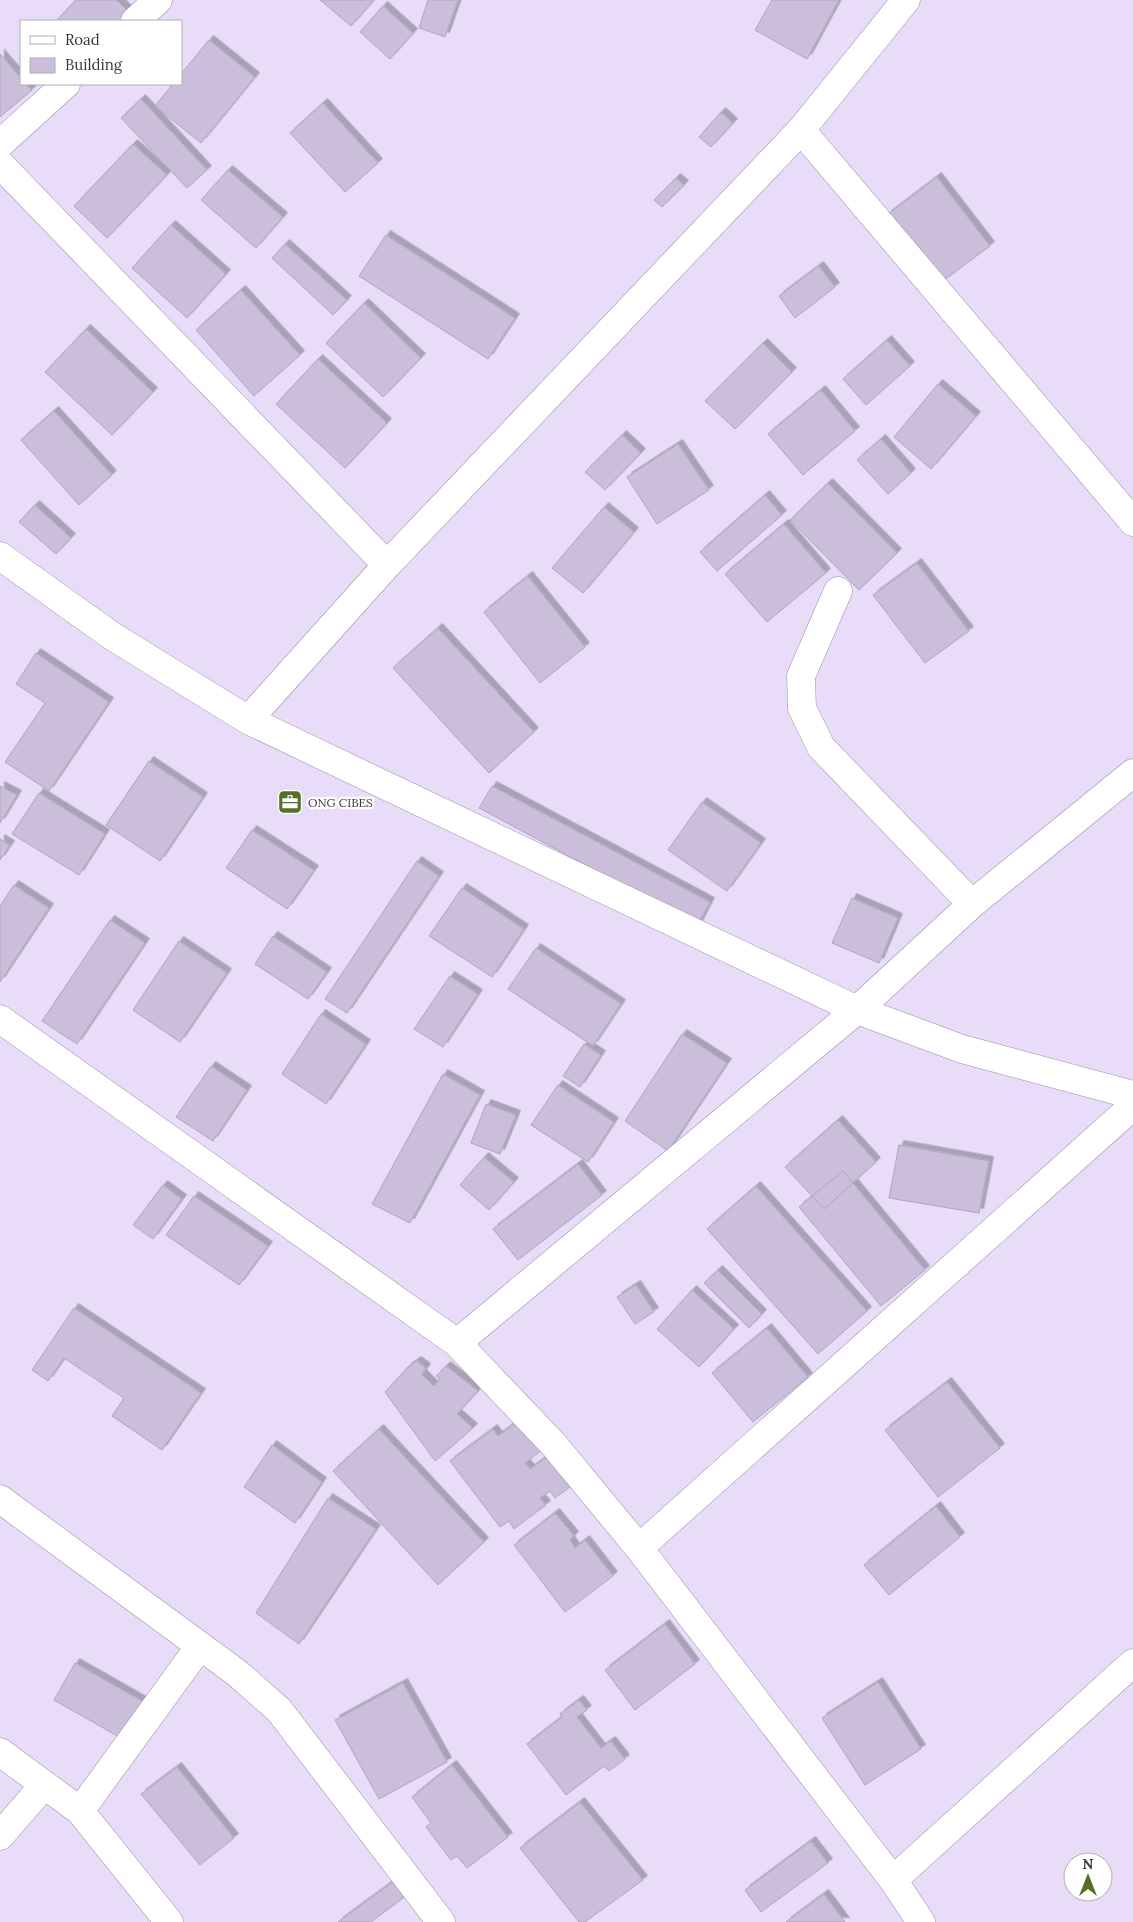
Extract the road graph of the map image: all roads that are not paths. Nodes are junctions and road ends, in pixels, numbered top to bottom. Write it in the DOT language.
graph roads {
  1 [pos="158,0"];
  2 [pos="906,0"];
  3 [pos="136,20"];
  4 [pos="65,85"];
  5 [pos="801,130"];
  6 [pos="0,144"];
  7 [pos="0,164"];
  8 [pos="1133,522"];
  9 [pos="0,556"];
  10 [pos="387,565"];
  11 [pos="838,591"];
  12 [pos="248,720"];
  13 [pos="1133,773"];
  14 [pos="972,904"];
  15 [pos="858,1010"];
  16 [pos="0,1019"];
  17 [pos="1133,1095"];
  18 [pos="1133,1106"];
  19 [pos="457,1343"];
  20 [pos="0,1499"];
  21 [pos="639,1548"];
  22 [pos="200,1646"];
  23 [pos="1133,1664"];
  24 [pos="0,1752"];
  25 [pos="44,1785"];
  26 [pos="80,1811"];
  27 [pos="0,1836"];
  28 [pos="893,1880"];
  29 [pos="169,1922"];
  30 [pos="441,1922"];
  31 [pos="921,1922"];
  1 -- 3 [label="street"];
  2 -- 5 [label="street"];
  4 -- 6 [label="street"];
  5 -- 8 [label="street"];
  5 -- 10 [label="street"];
  7 -- 10 [label="street"];
  9 -- 12 [label="street"];
  10 -- 12 [label="street"];
  11 -- 14 [label="street"];
  12 -- 15 [label="street"];
  13 -- 14 [label="street"];
  14 -- 15 [label="street"];
  15 -- 17 [label="street"];
  15 -- 19 [label="street"];
  16 -- 19 [label="street"];
  18 -- 21 [label="street"];
  19 -- 21 [label="street"];
  20 -- 22 [label="street"];
  21 -- 28 [label="street"];
  22 -- 26 [label="street"];
  22 -- 30 [label="street"];
  23 -- 28 [label="street"];
  24 -- 25 [label="street"];
  25 -- 26 [label="street"];
  25 -- 27 [label="street"];
  26 -- 29 [label="street"];
  28 -- 31 [label="street"];
}
